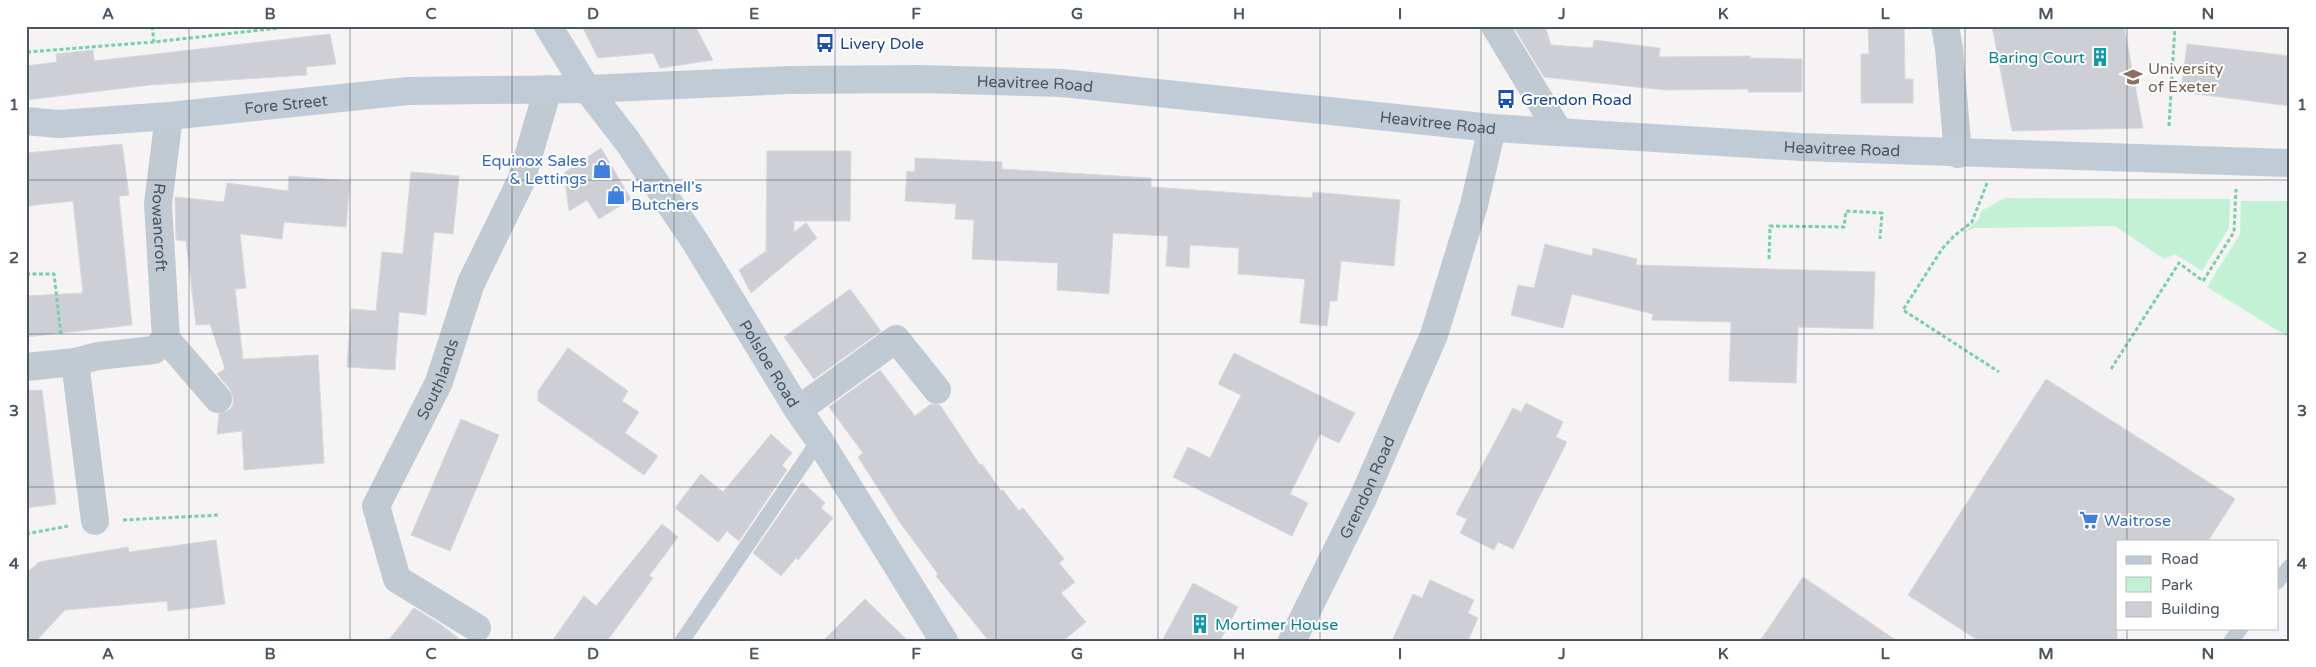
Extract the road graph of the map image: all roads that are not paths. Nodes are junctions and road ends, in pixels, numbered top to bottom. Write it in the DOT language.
graph roads {
  1 [pos="548,26"];
  2 [pos="1495,26"];
  3 [pos="1945,26"];
  4 [pos="548,89"];
  5 [pos="587,90"];
  6 [pos="169,116"];
  7 [pos="26,121"];
  8 [pos="1492,128"];
  9 [pos="1559,132"];
  10 [pos="1958,154"];
  11 [pos="2290,163"];
  12 [pos="166,339"];
  13 [pos="70,362"];
  14 [pos="26,367"];
  15 [pos="937,390"];
  16 [pos="218,399"];
  17 [pos="798,410"];
  18 [pos="819,440"];
  19 [pos="95,521"];
  20 [pos="2290,566"];
  21 [pos="2278,581"];
  22 [pos="477,628"];
  23 [pos="2239,630"];
  24 [pos="682,641"];
  25 [pos="944,641"];
  26 [pos="1292,641"];
  27 [pos="2231,641"];
  1 -- 5 [label="main road, Polsloe Road"];
  2 -- 9 [label="street"];
  3 -- 10 [label="street"];
  4 -- 5 [label="main road, Fore Street"];
  4 -- 6 [label="main road, Fore Street"];
  4 -- 22 [label="street, Southlands"];
  5 -- 8 [label="main road, Heavitree Road"];
  5 -- 17 [label="main road, Polsloe Road"];
  6 -- 7 [label="main road, Fore Street"];
  6 -- 12 [label="street, Rowancroft"];
  8 -- 9 [label="main road, Heavitree Road"];
  8 -- 26 [label="street, Grendon Road"];
  9 -- 10 [label="main road, Heavitree Road"];
  10 -- 11 [label="main road, Heavitree Road"];
  12 -- 13 [label="street"];
  12 -- 16 [label="street"];
  13 -- 14 [label="street"];
  13 -- 19 [label="street"];
  15 -- 17 [label="street"];
  17 -- 18 [label="main road, Polsloe Road"];
  18 -- 24 [label="lane"];
  18 -- 25 [label="main road, Polsloe Road"];
  20 -- 21 [label="lane"];
  23 -- 27 [label="lane"];
}
